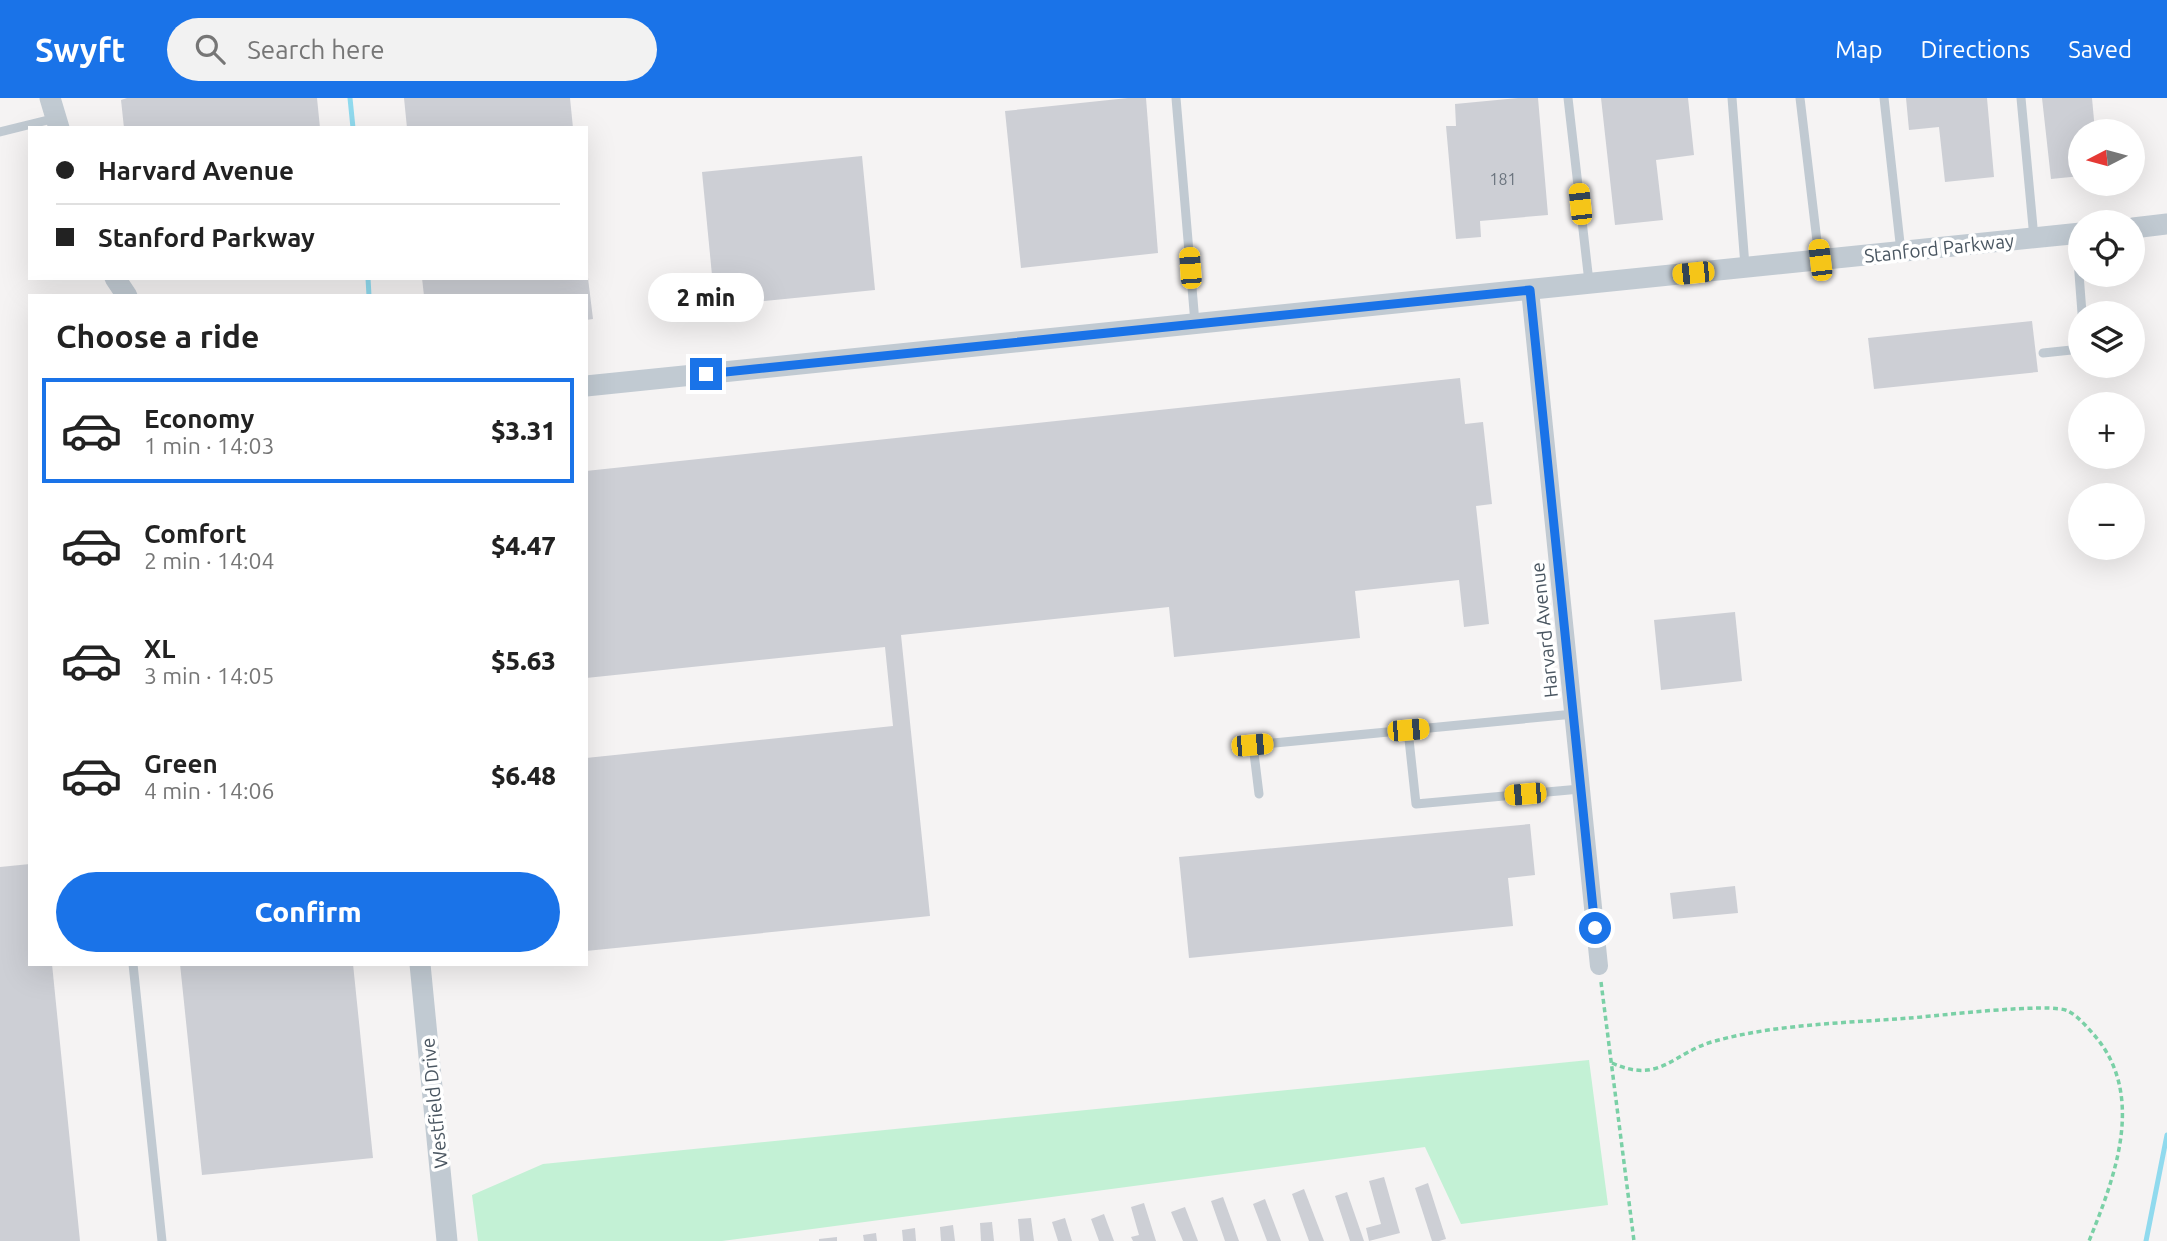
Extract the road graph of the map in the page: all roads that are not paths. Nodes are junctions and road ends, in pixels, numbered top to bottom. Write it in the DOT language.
graph roads {
  1 [pos="1176,98"];
  2 [pos="1568,98"];
  3 [pos="1732,98"];
  4 [pos="1800,98"];
  5 [pos="1884,98"];
  6 [pos="2021,98"];
  7 [pos="55,115"];
  8 [pos="0,132"];
  9 [pos="2167,224"];
  10 [pos="2145,227"];
  11 [pos="2068,234"];
  12 [pos="2034,238"];
  13 [pos="1901,251"];
  14 [pos="1820,260"];
  15 [pos="1745,267"];
  16 [pos="1589,284"];
  17 [pos="1530,290"];
  18 [pos="1195,323"];
  19 [pos="2068,350"];
  20 [pos="2043,353"];
  21 [pos="588,386"];
  22 [pos="1574,714"];
  23 [pos="1408,730"];
  24 [pos="1580,789"];
  25 [pos="1259,794"];
  26 [pos="134,966"];
  27 [pos="421,966"];
  28 [pos="1599,966"];
  29 [pos="162,1241"];
  30 [pos="447,1241"];
  1 -- 18 [label="lane"];
  2 -- 16 [label="lane"];
  3 -- 15 [label="lane"];
  4 -- 14 [label="lane"];
  5 -- 13 [label="lane"];
  6 -- 12 [label="lane"];
  7 -- 8 [label="lane"];
  9 -- 10 [label="street"];
  11 -- 12 [label="street, Stanford Parkway"];
  12 -- 13 [label="street, Stanford Parkway"];
  13 -- 14 [label="street, Stanford Parkway"];
  14 -- 15 [label="street, Stanford Parkway"];
  15 -- 16 [label="street, Stanford Parkway"];
  16 -- 17 [label="street, Stanford Parkway"];
  17 -- 18 [label="street, Stanford Parkway"];
  17 -- 22 [label="street, Harvard Avenue"];
  18 -- 21 [label="street, Stanford Parkway"];
  19 -- 20 [label="lane"];
  22 -- 23 [label="lane"];
  22 -- 24 [label="street, Harvard Avenue"];
  23 -- 24 [label="lane"];
  23 -- 25 [label="lane"];
  24 -- 28 [label="street, Harvard Avenue"];
  26 -- 29 [label="lane"];
  27 -- 30 [label="street, Westfield Drive"];
}
